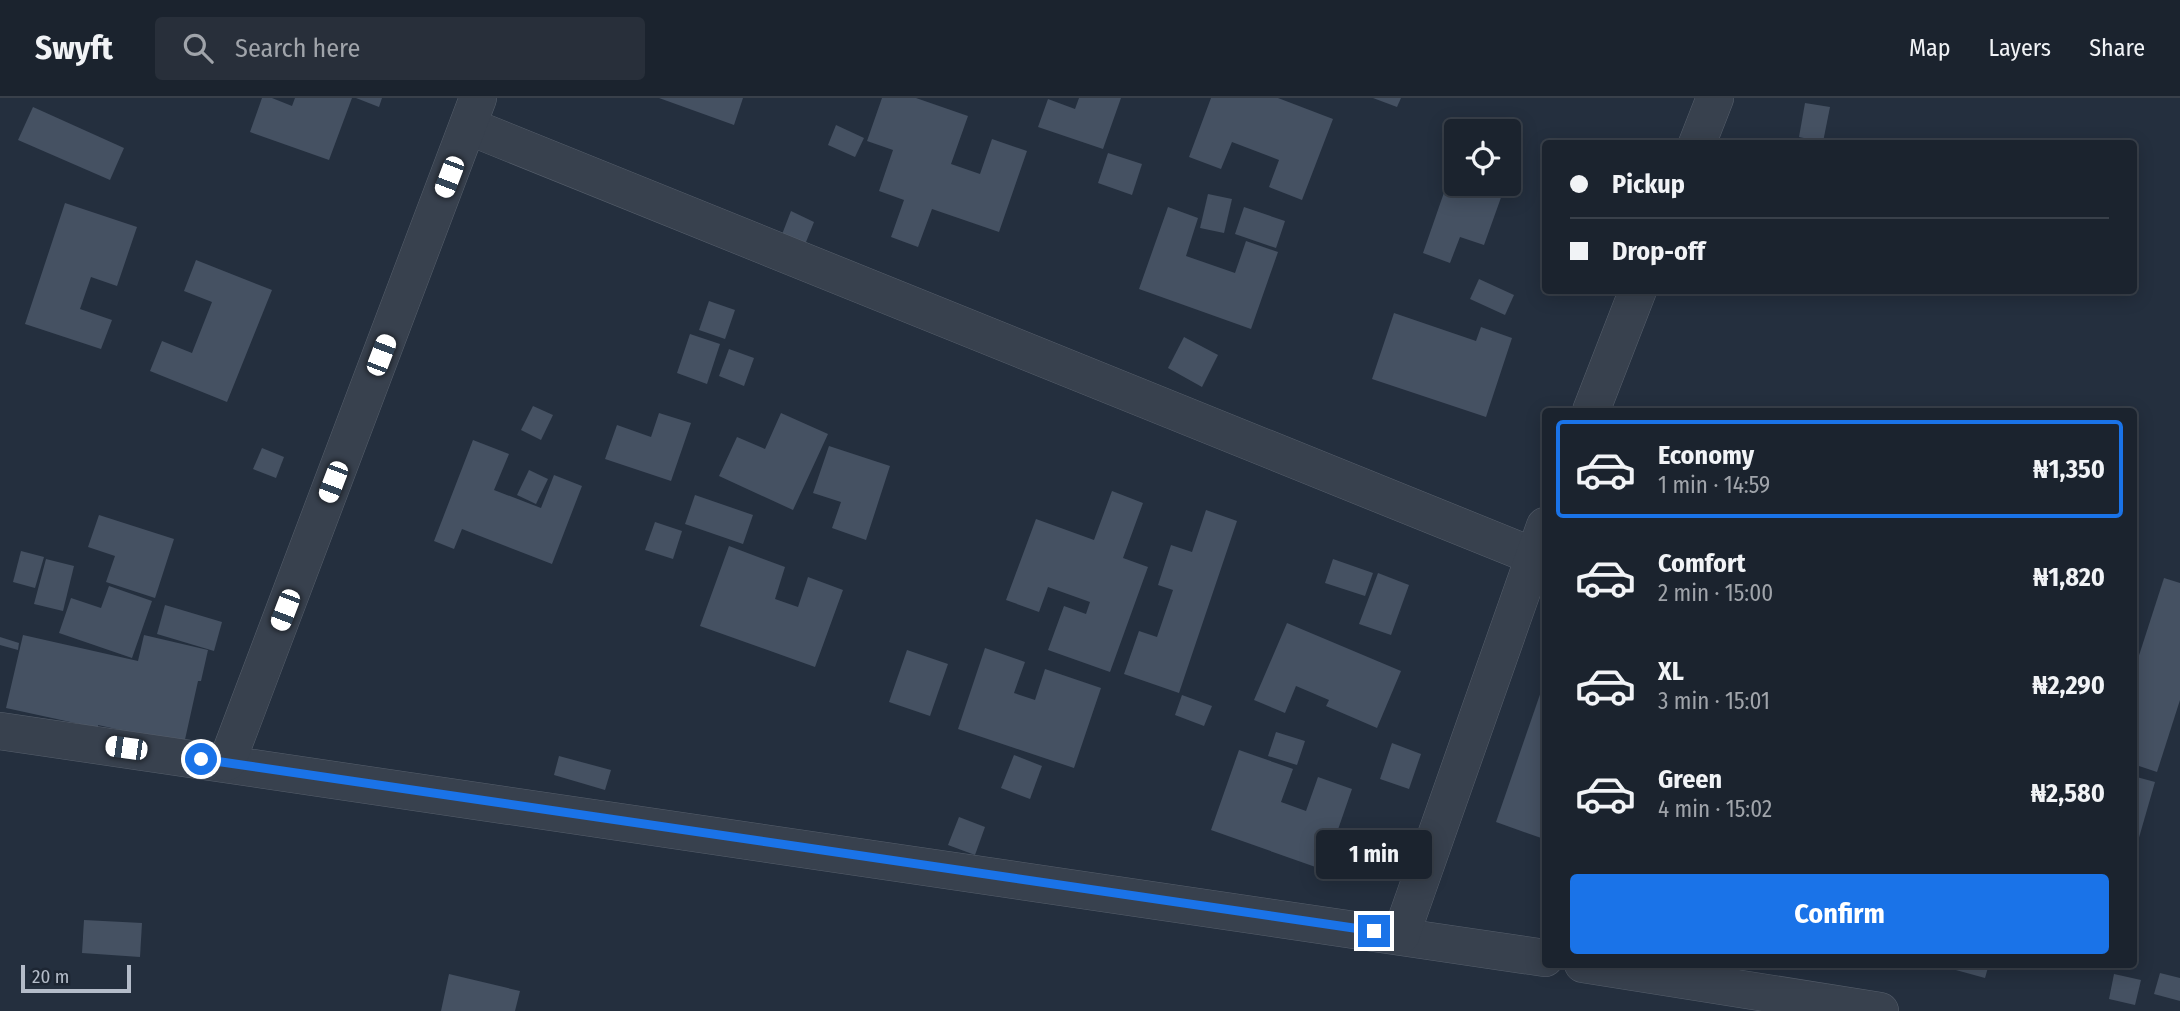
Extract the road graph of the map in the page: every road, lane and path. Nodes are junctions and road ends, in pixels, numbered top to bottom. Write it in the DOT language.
graph roads {
  1 [pos="1706,101"];
  2 [pos="473,112"];
  3 [pos="1698,140"];
  4 [pos="1637,294"];
  5 [pos="1592,408"];
  6 [pos="1539,541"];
  7 [pos="0,731"];
  8 [pos="227,762"];
  9 [pos="1401,935"];
  10 [pos="1542,958"];
  11 [pos="1608,968"];
  12 [pos="1880,1011"];
  1 -- 3 [label="street"];
  2 -- 6 [label="street"];
  2 -- 8 [label="street"];
  4 -- 5 [label="street"];
  6 -- 9 [label="street"];
  7 -- 8 [label="street"];
  8 -- 9 [label="street"];
  9 -- 10 [label="street"];
  11 -- 12 [label="street"];
}
